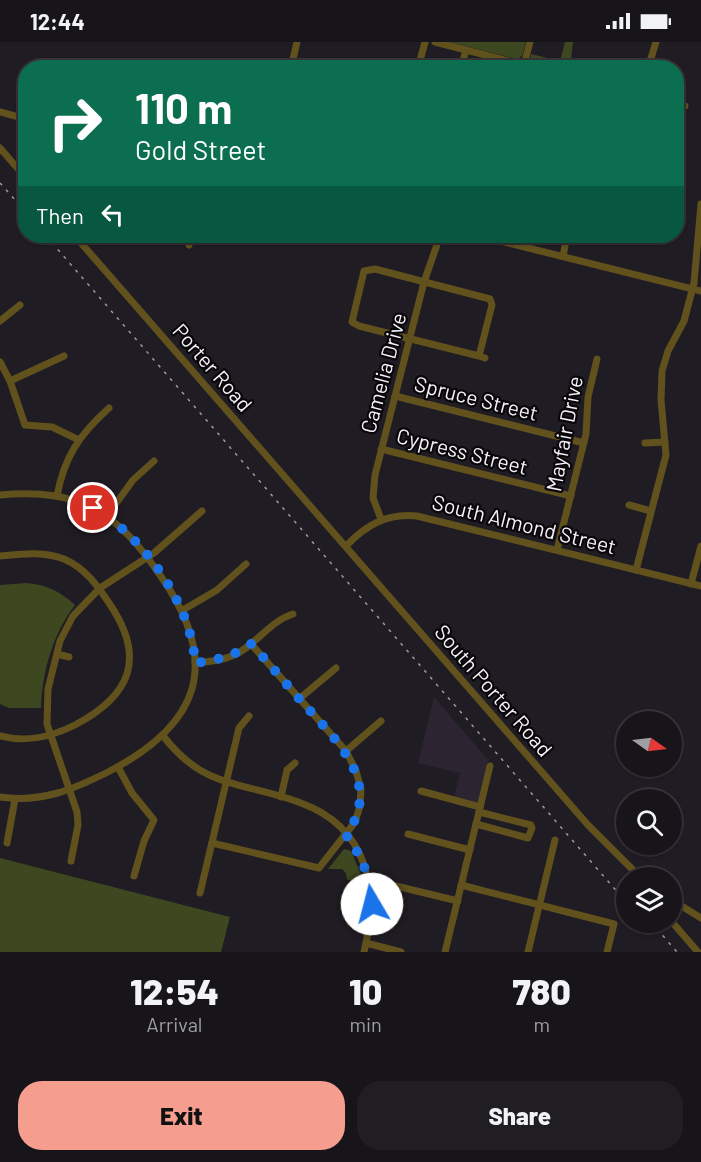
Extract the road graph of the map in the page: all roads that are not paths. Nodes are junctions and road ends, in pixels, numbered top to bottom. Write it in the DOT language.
graph roads {
  1 [pos="297,42"];
  2 [pos="425,42"];
  3 [pos="435,42"];
  4 [pos="530,42"];
  5 [pos="656,42"];
  6 [pos="466,50"];
  7 [pos="293,60"];
  8 [pos="420,60"];
  9 [pos="463,60"];
  10 [pos="510,60"];
  11 [pos="524,60"];
  12 [pos="650,60"];
  13 [pos="0,112"];
  14 [pos="18,117"];
  15 [pos="0,148"];
  16 [pos="18,169"];
  17 [pos="701,204"];
  18 [pos="700,240"];
  19 [pos="81,243"];
  20 [pos="438,243"];
  21 [pos="509,243"];
  22 [pos="565,243"];
  23 [pos="562,256"];
  24 [pos="424,282"];
  25 [pos="693,289"];
  26 [pos="701,291"];
  27 [pos="20,305"];
  28 [pos="0,321"];
  29 [pos="410,339"];
  30 [pos="64,356"];
  31 [pos="597,358"];
  32 [pos="0,362"];
  33 [pos="10,381"];
  34 [pos="395,396"];
  35 [pos="109,408"];
  36 [pos="77,439"];
  37 [pos="665,442"];
  38 [pos="584,443"];
  39 [pos="645,443"];
  40 [pos="381,449"];
  41 [pos="154,461"];
  42 [pos="0,495"];
  43 [pos="57,496"];
  44 [pos="571,496"];
  45 [pos="629,505"];
  46 [pos="202,511"];
  47 [pos="651,511"];
  48 [pos="107,516"];
  49 [pos="381,519"];
  50 [pos="324,522"];
  51 [pos="346,546"];
  52 [pos="701,546"];
  53 [pos="558,550"];
  54 [pos="0,556"];
  55 [pos="147,556"];
  56 [pos="246,564"];
  57 [pos="636,570"];
  58 [pos="691,584"];
  59 [pos="701,586"];
  60 [pos="100,588"];
  61 [pos="183,610"];
  62 [pos="293,614"];
  63 [pos="251,644"];
  64 [pos="57,654"];
  65 [pos="69,657"];
  66 [pos="195,663"];
  67 [pos="336,668"];
  68 [pos="300,699"];
  69 [pos="249,716"];
  70 [pos="381,721"];
  71 [pos="50,735"];
  72 [pos="0,736"];
  73 [pos="164,737"];
  74 [pos="346,751"];
  75 [pos="295,763"];
  76 [pos="490,766"];
  77 [pos="118,767"];
  78 [pos="225,783"];
  79 [pos="71,791"];
  80 [pos="421,791"];
  81 [pos="0,797"];
  82 [pos="280,797"];
  83 [pos="15,799"];
  84 [pos="480,809"];
  85 [pos="476,825"];
  86 [pos="408,834"];
  87 [pos="346,835"];
  88 [pos="555,840"];
  89 [pos="7,843"];
  90 [pos="212,843"];
  91 [pos="470,850"];
  92 [pos="71,861"];
  93 [pos="626,864"];
  94 [pos="628,867"];
  95 [pos="629,867"];
  96 [pos="134,876"];
  97 [pos="461,885"];
  98 [pos="396,886"];
  99 [pos="200,893"];
  100 [pos="458,901"];
  101 [pos="539,905"];
  102 [pos="682,906"];
  103 [pos="701,918"];
  104 [pos="682,933"];
  105 [pos="366,943"];
  106 [pos="364,952"];
  107 [pos="400,952"];
  108 [pos="445,952"];
  109 [pos="528,952"];
  110 [pos="607,952"];
  111 [pos="698,952"];
  1 -- 7 [label="street"];
  2 -- 8 [label="street"];
  3 -- 6 [label="street"];
  4 -- 11 [label="street"];
  5 -- 12 [label="street"];
  6 -- 9 [label="street"];
  6 -- 10 [label="street"];
  13 -- 14 [label="street"];
  15 -- 16 [label="street"];
  17 -- 18 [label="street"];
  18 -- 25 [label="street"];
  19 -- 50 [label="street, Porter Road"];
  20 -- 24 [label="street, Camelia Drive"];
  21 -- 23 [label="street"];
  22 -- 23 [label="street"];
  23 -- 25 [label="street"];
  24 -- 29 [label="street, Camelia Drive"];
  24 -- 29 [label="street"];
  24 -- 29 [label="street"];
  25 -- 26 [label="street"];
  25 -- 37 [label="street"];
  27 -- 28 [label="street"];
  29 -- 34 [label="street, Camelia Drive"];
  30 -- 33 [label="street"];
  31 -- 38 [label="street, Mayfair Drive"];
  32 -- 33 [label="street"];
  33 -- 36 [label="street"];
  34 -- 38 [label="street, Spruce Street"];
  34 -- 40 [label="street, Camelia Drive"];
  35 -- 36 [label="street"];
  36 -- 43 [label="street"];
  37 -- 39 [label="street"];
  37 -- 47 [label="street"];
  38 -- 44 [label="street, Mayfair Drive"];
  40 -- 44 [label="street, Cypress Street"];
  40 -- 49 [label="street, Camelia Drive"];
  41 -- 48 [label="street"];
  42 -- 43 [label="street"];
  43 -- 48 [label="street"];
  44 -- 53 [label="street, Mayfair Drive"];
  45 -- 47 [label="street"];
  46 -- 55 [label="street"];
  47 -- 57 [label="street"];
  48 -- 55 [label="street"];
  49 -- 51 [label="street"];
  49 -- 53 [label="street, South Almond Street"];
  50 -- 51 [label="street, South Porter Road"];
  51 -- 93 [label="street, South Porter Road"];
  52 -- 58 [label="street"];
  53 -- 57 [label="street, South Almond Street"];
  54 -- 60 [label="street"];
  55 -- 60 [label="street"];
  55 -- 61 [label="street"];
  56 -- 61 [label="street"];
  57 -- 58 [label="street, South Almond Street"];
  58 -- 59 [label="street, South Almond Street"];
  60 -- 64 [label="street"];
  60 -- 71 [label="street"];
  61 -- 66 [label="street"];
  62 -- 63 [label="street"];
  63 -- 66 [label="street"];
  63 -- 68 [label="street"];
  64 -- 65 [label="street"];
  64 -- 71 [label="street"];
  66 -- 73 [label="street"];
  67 -- 68 [label="street"];
  68 -- 74 [label="street"];
  69 -- 78 [label="street"];
  70 -- 74 [label="street"];
  71 -- 72 [label="street"];
  71 -- 79 [label="street"];
  73 -- 77 [label="street"];
  73 -- 78 [label="street"];
  74 -- 87 [label="street"];
  75 -- 82 [label="street"];
  76 -- 84 [label="street"];
  77 -- 79 [label="street"];
  77 -- 96 [label="street"];
  78 -- 82 [label="street"];
  78 -- 90 [label="street"];
  79 -- 83 [label="street"];
  79 -- 92 [label="street"];
  80 -- 84 [label="street"];
  81 -- 83 [label="street"];
  82 -- 87 [label="street"];
  83 -- 89 [label="street"];
  84 -- 85 [label="street"];
  84 -- 85 [label="street"];
  85 -- 91 [label="street"];
  86 -- 91 [label="street"];
  87 -- 90 [label="street"];
  87 -- 105 [label="street"];
  88 -- 101 [label="street"];
  90 -- 99 [label="street"];
  91 -- 97 [label="street"];
  93 -- 94 [label="street"];
  93 -- 95 [label="street, South Porter Road"];
  97 -- 100 [label="street"];
  97 -- 101 [label="street"];
  98 -- 100 [label="street"];
  100 -- 108 [label="street"];
  101 -- 109 [label="street"];
  101 -- 110 [label="street"];
  102 -- 103 [label="street"];
  104 -- 111 [label="street"];
  105 -- 106 [label="street"];
  105 -- 107 [label="street"];
}
